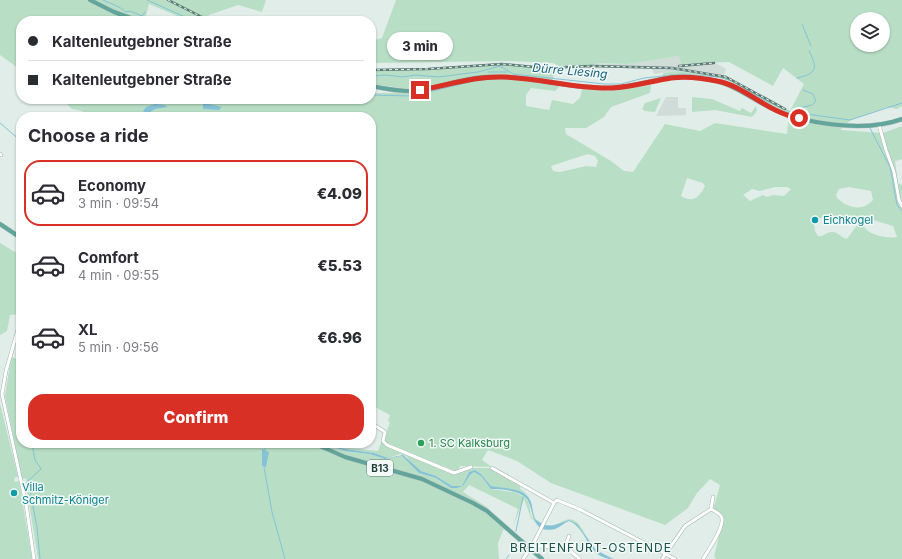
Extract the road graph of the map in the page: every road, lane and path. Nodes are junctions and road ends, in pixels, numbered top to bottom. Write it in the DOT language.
graph roads {
  1 [pos="90,0"];
  2 [pos="125,16"];
  3 [pos="376,87"];
  4 [pos="902,119"];
  5 [pos="879,125"];
  6 [pos="902,206"];
  7 [pos="0,224"];
  8 [pos="16,235"];
  9 [pos="16,336"];
  10 [pos="376,427"];
  11 [pos="324,448"];
  12 [pos="471,467"];
  13 [pos="492,468"];
  14 [pos="713,498"];
  15 [pos="554,503"];
  16 [pos="711,510"];
  17 [pos="569,536"];
  18 [pos="531,547"];
  19 [pos="565,547"];
  20 [pos="665,554"];
  21 [pos="34,559"];
  22 [pos="522,559"];
  23 [pos="542,559"];
  24 [pos="580,559"];
  25 [pos="662,559"];
  26 [pos="675,559"];
  27 [pos="703,559"];
  1 -- 2 [label="main road"];
  3 -- 5 [label="main road"];
  4 -- 5 [label="main road"];
  5 -- 6 [label="street"];
  7 -- 8 [label="main road"];
  9 -- 21 [label="street"];
  10 -- 12 [label="street"];
  11 -- 18 [label="main road, B13"];
  13 -- 15 [label="street"];
  14 -- 16 [label="street"];
  15 -- 18 [label="street"];
  15 -- 20 [label="street"];
  16 -- 20 [label="street"];
  16 -- 27 [label="street"];
  17 -- 19 [label="street"];
  18 -- 19 [label="street"];
  18 -- 22 [label="street"];
  18 -- 23 [label="main road, B13"];
  19 -- 24 [label="street"];
  20 -- 25 [label="street"];
  20 -- 26 [label="street"];
}
